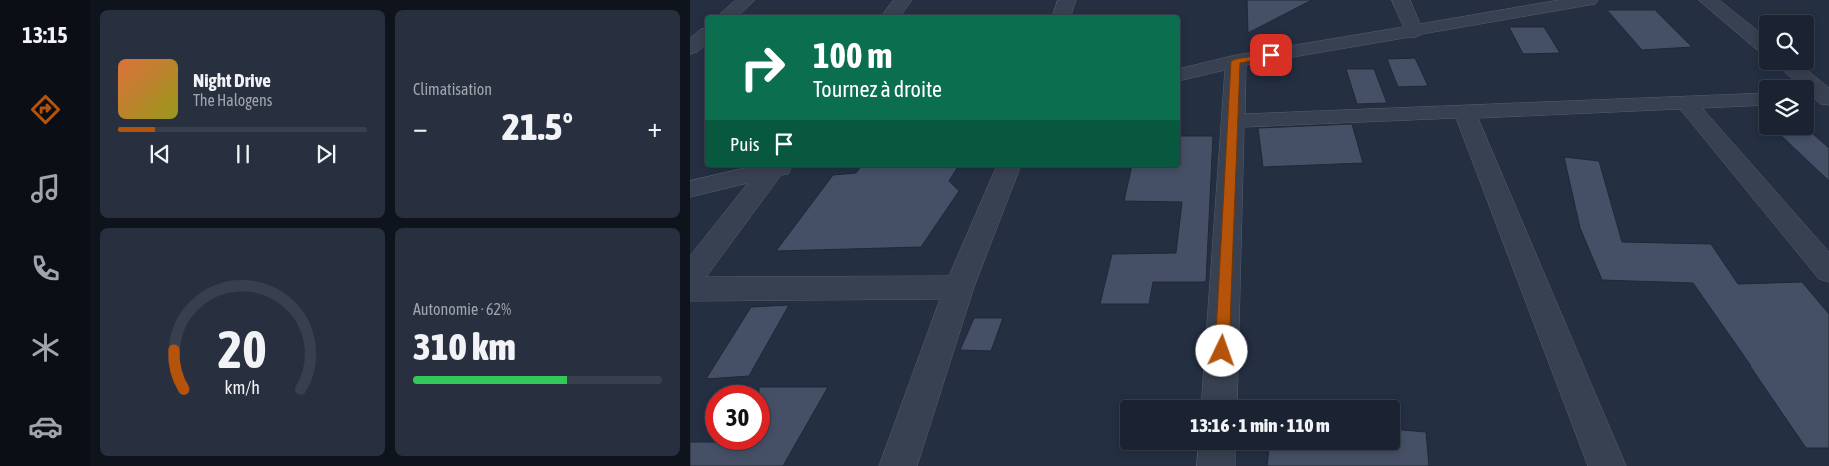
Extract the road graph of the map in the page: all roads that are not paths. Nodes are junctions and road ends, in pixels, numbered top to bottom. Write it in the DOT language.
graph roads {
  1 [pos="746,0"];
  2 [pos="903,0"];
  3 [pos="1067,0"];
  4 [pos="1401,0"];
  5 [pos="1588,0"];
  6 [pos="1708,0"];
  7 [pos="1541,4"];
  8 [pos="728,15"];
  9 [pos="891,15"];
  10 [pos="1062,15"];
  11 [pos="1414,32"];
  12 [pos="705,36"];
  13 [pos="1759,42"];
  14 [pos="690,48"];
  15 [pos="1236,61"];
  16 [pos="1794,70"];
  17 [pos="1180,75"];
  18 [pos="1814,98"];
  19 [pos="1828,98"];
  20 [pos="1759,99"];
  21 [pos="1686,103"];
  22 [pos="1465,112"];
  23 [pos="1234,121"];
  24 [pos="781,167"];
  25 [pos="1008,167"];
  26 [pos="690,189"];
  27 [pos="1829,271"];
  28 [pos="690,277"];
  29 [pos="959,287"];
  30 [pos="690,289"];
  31 [pos="1219,400"];
  32 [pos="1217,450"];
  33 [pos="898,466"];
  34 [pos="1216,466"];
  35 [pos="1607,466"];
  1 -- 8 [label="street"];
  2 -- 9 [label="street"];
  3 -- 10 [label="street"];
  4 -- 11 [label="street"];
  5 -- 7 [label="street"];
  6 -- 13 [label="street"];
  7 -- 11 [label="street"];
  11 -- 15 [label="street"];
  12 -- 14 [label="street"];
  15 -- 17 [label="street"];
  15 -- 23 [label="street"];
  16 -- 19 [label="street"];
  18 -- 19 [label="street"];
  20 -- 21 [label="street"];
  21 -- 22 [label="street"];
  21 -- 27 [label="street"];
  22 -- 23 [label="street"];
  22 -- 35 [label="street"];
  23 -- 31 [label="street"];
  24 -- 26 [label="street"];
  24 -- 28 [label="street"];
  25 -- 29 [label="street"];
  29 -- 30 [label="street"];
  29 -- 33 [label="street"];
  32 -- 34 [label="street"];
}
